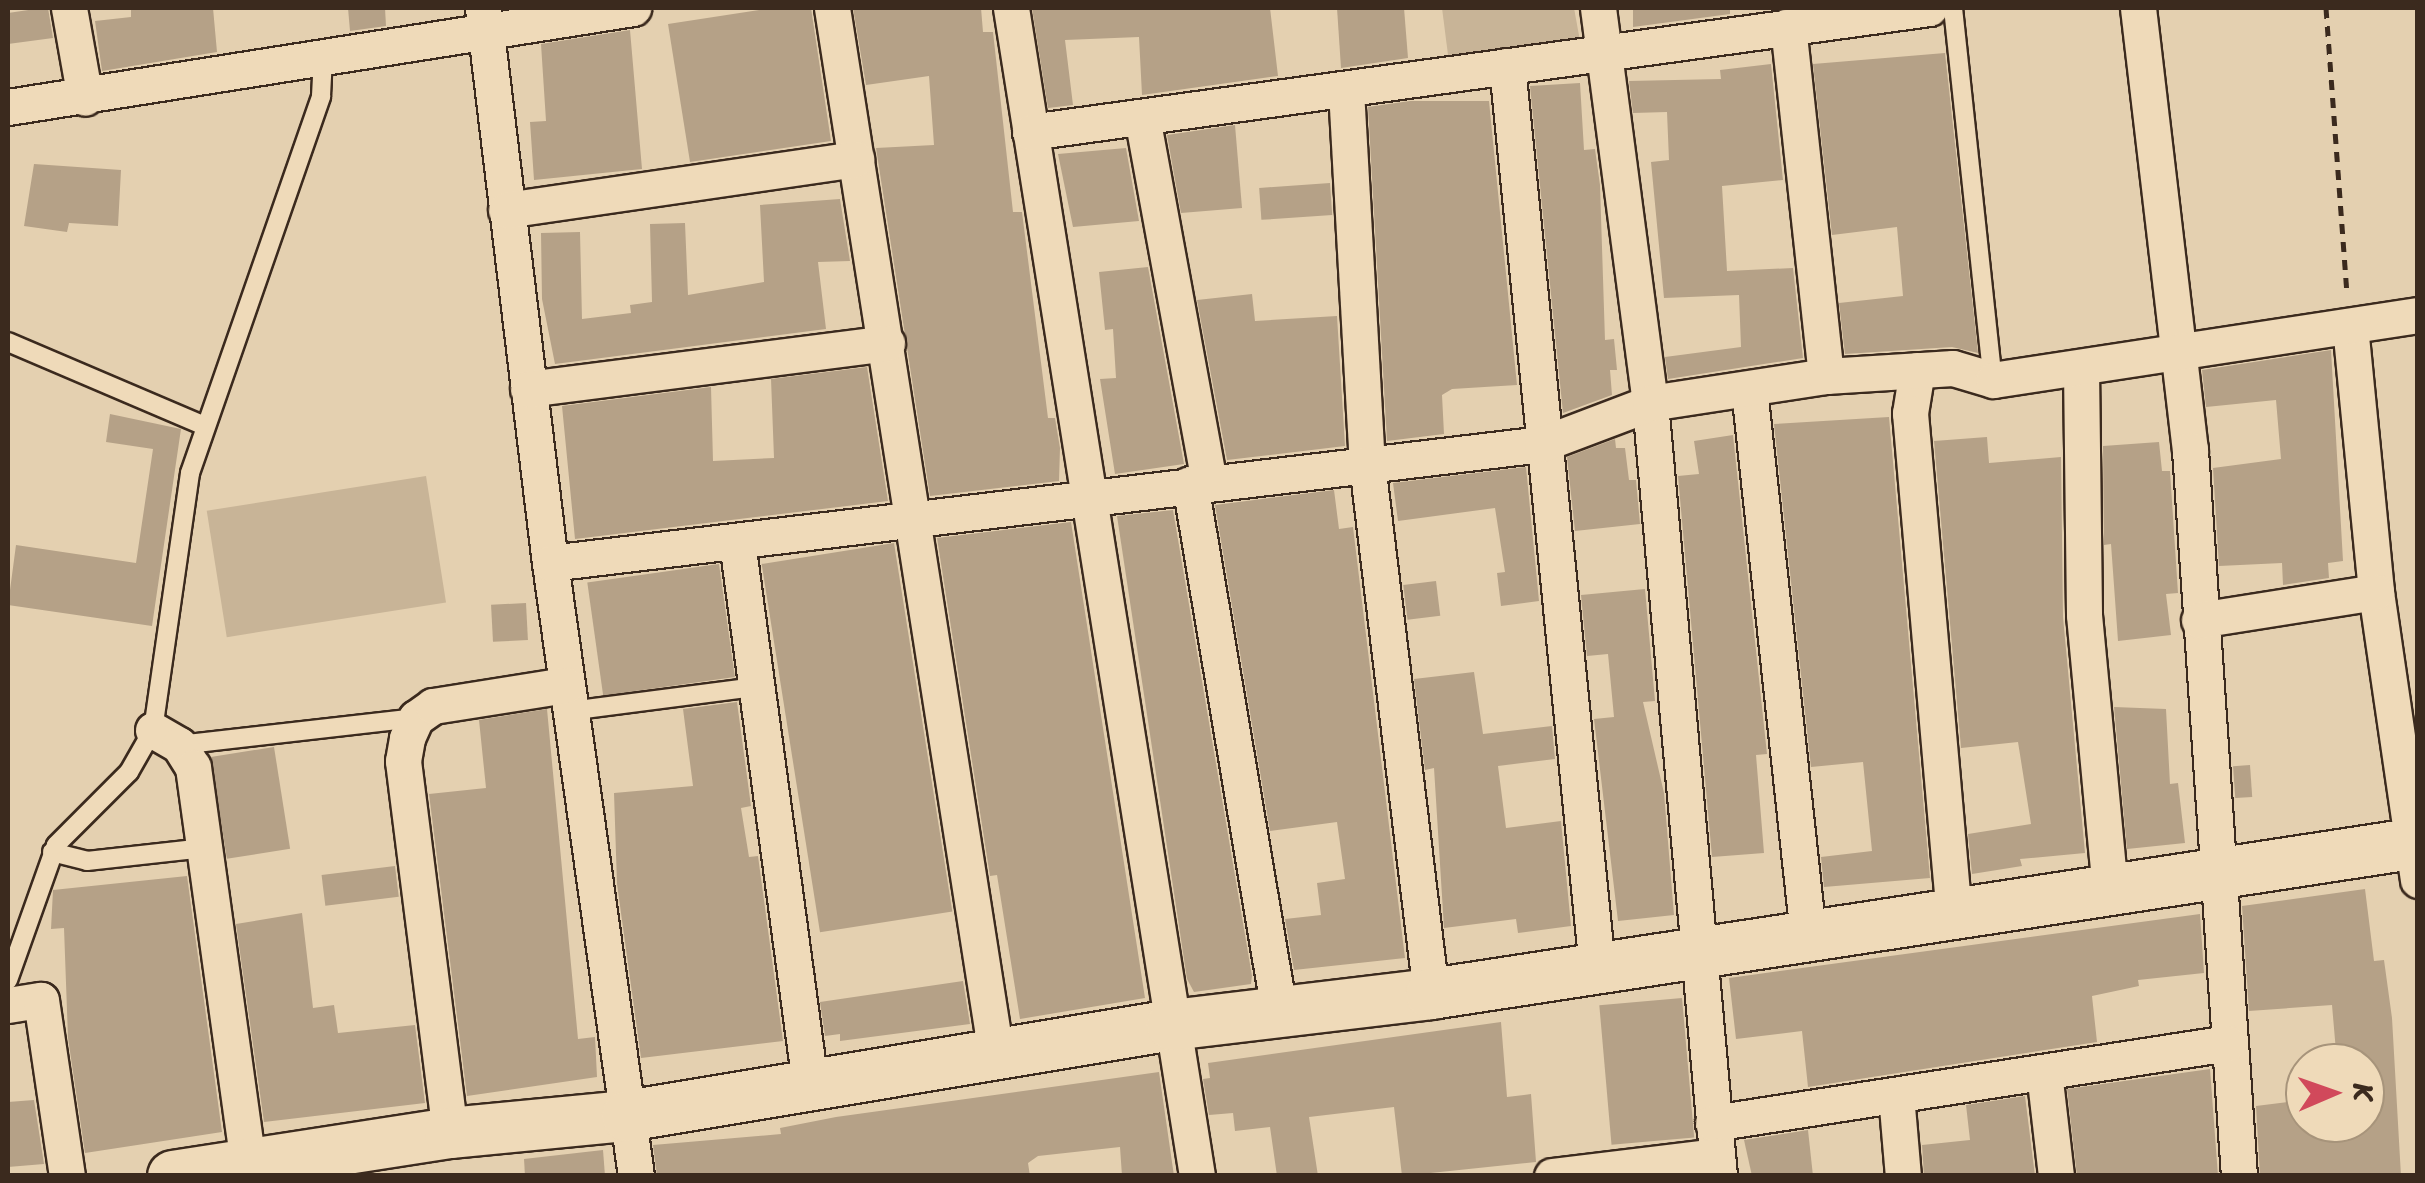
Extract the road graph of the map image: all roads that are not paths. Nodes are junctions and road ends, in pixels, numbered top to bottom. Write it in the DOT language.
graph roads {
  1 [pos="69,8"];
  2 [pos="633,8"];
  3 [pos="832,8"];
  4 [pos="1011,8"];
  5 [pos="1598,8"];
  6 [pos="1929,8"];
  7 [pos="1952,8"];
  8 [pos="2138,8"];
  9 [pos="484,21"];
  10 [pos="1788,26"];
  11 [pos="1602,49"];
  12 [pos="323,60"];
  13 [pos="1507,66"];
  14 [pos="1346,90"];
  15 [pos="85,98"];
  16 [pos="8,107"];
  17 [pos="1142,118"];
  18 [pos="1030,132"];
  19 [pos="856,160"];
  20 [pos="506,210"];
  21 [pos="2418,315"];
  22 [pos="2350,326"];
  23 [pos="8,342"];
  24 [pos="887,343"];
  25 [pos="2174,355"];
  26 [pos="2081,368"];
  27 [pos="1917,370"];
  28 [pos="1826,376"];
  29 [pos="1993,380"];
  30 [pos="528,389"];
  31 [pos="1749,389"];
  32 [pos="1650,403"];
  33 [pos="203,425"];
  34 [pos="1542,444"];
  35 [pos="1367,464"];
  36 [pos="1200,483"];
  37 [pos="1086,499"];
  38 [pos="911,521"];
  39 [pos="736,542"];
  40 [pos="550,562"];
  41 [pos="2376,592"];
  42 [pos="2199,620"];
  43 [pos="756,687"];
  44 [pos="568,698"];
  45 [pos="416,718"];
  46 [pos="166,738"];
  47 [pos="204,848"];
  48 [pos="52,852"];
  49 [pos="2416,855"];
  50 [pos="2219,874"];
  51 [pos="2110,892"];
  52 [pos="1954,911"];
  53 [pos="1808,935"];
  54 [pos="1697,951"];
  55 [pos="1597,968"];
  56 [pos="8,980"];
  57 [pos="1431,994"];
  58 [pos="8,1005"];
  59 [pos="1278,1012"];
  60 [pos="1172,1025"];
  61 [pos="2228,1043"];
  62 [pos="996,1054"];
  63 [pos="2044,1072"];
  64 [pos="810,1083"];
  65 [pos="1896,1095"];
  66 [pos="627,1116"];
  67 [pos="450,1133"];
  68 [pos="1716,1152"];
  69 [pos="248,1164"];
  70 [pos="67,1176"];
  71 [pos="173,1176"];
  72 [pos="636,1176"];
  73 [pos="1197,1176"];
  74 [pos="1552,1176"];
  75 [pos="1903,1176"];
  76 [pos="2056,1176"];
  77 [pos="2239,1176"];
  1 -- 15 [label="street"];
  2 -- 9 [label="street"];
  3 -- 19 [label="street"];
  4 -- 18 [label="street"];
  5 -- 11 [label="street"];
  6 -- 10 [label="street"];
  7 -- 29 [label="lane"];
  8 -- 25 [label="street"];
  9 -- 12 [label="street"];
  9 -- 20 [label="street"];
  10 -- 11 [label="street"];
  10 -- 28 [label="street"];
  11 -- 13 [label="street"];
  11 -- 32 [label="street"];
  12 -- 15 [label="street"];
  12 -- 33 [label="lane"];
  13 -- 14 [label="street"];
  13 -- 34 [label="street"];
  14 -- 17 [label="street"];
  14 -- 35 [label="street"];
  15 -- 16 [label="street"];
  17 -- 18 [label="street"];
  17 -- 36 [label="street"];
  18 -- 37 [label="street"];
  19 -- 20 [label="street"];
  19 -- 24 [label="street"];
  20 -- 30 [label="street"];
  21 -- 22 [label="street"];
  22 -- 25 [label="street"];
  22 -- 41 [label="street"];
  23 -- 33 [label="lane"];
  24 -- 30 [label="street"];
  24 -- 38 [label="street"];
  25 -- 26 [label="street"];
  25 -- 42 [label="street"];
  26 -- 29 [label="street"];
  26 -- 51 [label="street"];
  27 -- 28 [label="street"];
  27 -- 29 [label="street"];
  27 -- 52 [label="street"];
  28 -- 31 [label="street"];
  30 -- 40 [label="street"];
  31 -- 32 [label="street"];
  31 -- 53 [label="street"];
  32 -- 34 [label="street"];
  32 -- 54 [label="street"];
  33 -- 46 [label="lane"];
  34 -- 35 [label="street"];
  34 -- 55 [label="street"];
  35 -- 36 [label="street"];
  35 -- 57 [label="street"];
  36 -- 37 [label="street"];
  36 -- 59 [label="street"];
  37 -- 38 [label="street"];
  37 -- 60 [label="street"];
  38 -- 39 [label="street"];
  38 -- 62 [label="street"];
  39 -- 40 [label="street"];
  39 -- 43 [label="street"];
  40 -- 44 [label="street"];
  41 -- 42 [label="street"];
  41 -- 49 [label="street"];
  42 -- 50 [label="street"];
  43 -- 44 [label="lane"];
  43 -- 64 [label="street"];
  44 -- 45 [label="street"];
  44 -- 66 [label="street"];
  45 -- 46 [label="lane"];
  45 -- 67 [label="street"];
  46 -- 47 [label="street"];
  46 -- 48 [label="lane"];
  47 -- 48 [label="lane"];
  47 -- 69 [label="street"];
  48 -- 56 [label="lane"];
  49 -- 50 [label="street"];
  50 -- 51 [label="street"];
  50 -- 61 [label="street"];
  51 -- 52 [label="street"];
  52 -- 53 [label="street"];
  53 -- 54 [label="street"];
  54 -- 55 [label="street"];
  54 -- 68 [label="street"];
  55 -- 57 [label="street"];
  57 -- 59 [label="street"];
  58 -- 70 [label="street"];
  59 -- 60 [label="street"];
  60 -- 62 [label="street"];
  60 -- 73 [label="street"];
  61 -- 63 [label="street"];
  61 -- 77 [label="street"];
  62 -- 64 [label="street"];
  63 -- 65 [label="street"];
  63 -- 76 [label="street"];
  64 -- 66 [label="street"];
  65 -- 68 [label="street"];
  65 -- 75 [label="street"];
  66 -- 67 [label="street"];
  66 -- 72 [label="street"];
  67 -- 69 [label="street"];
  68 -- 74 [label="street"];
  69 -- 71 [label="street"];
}
